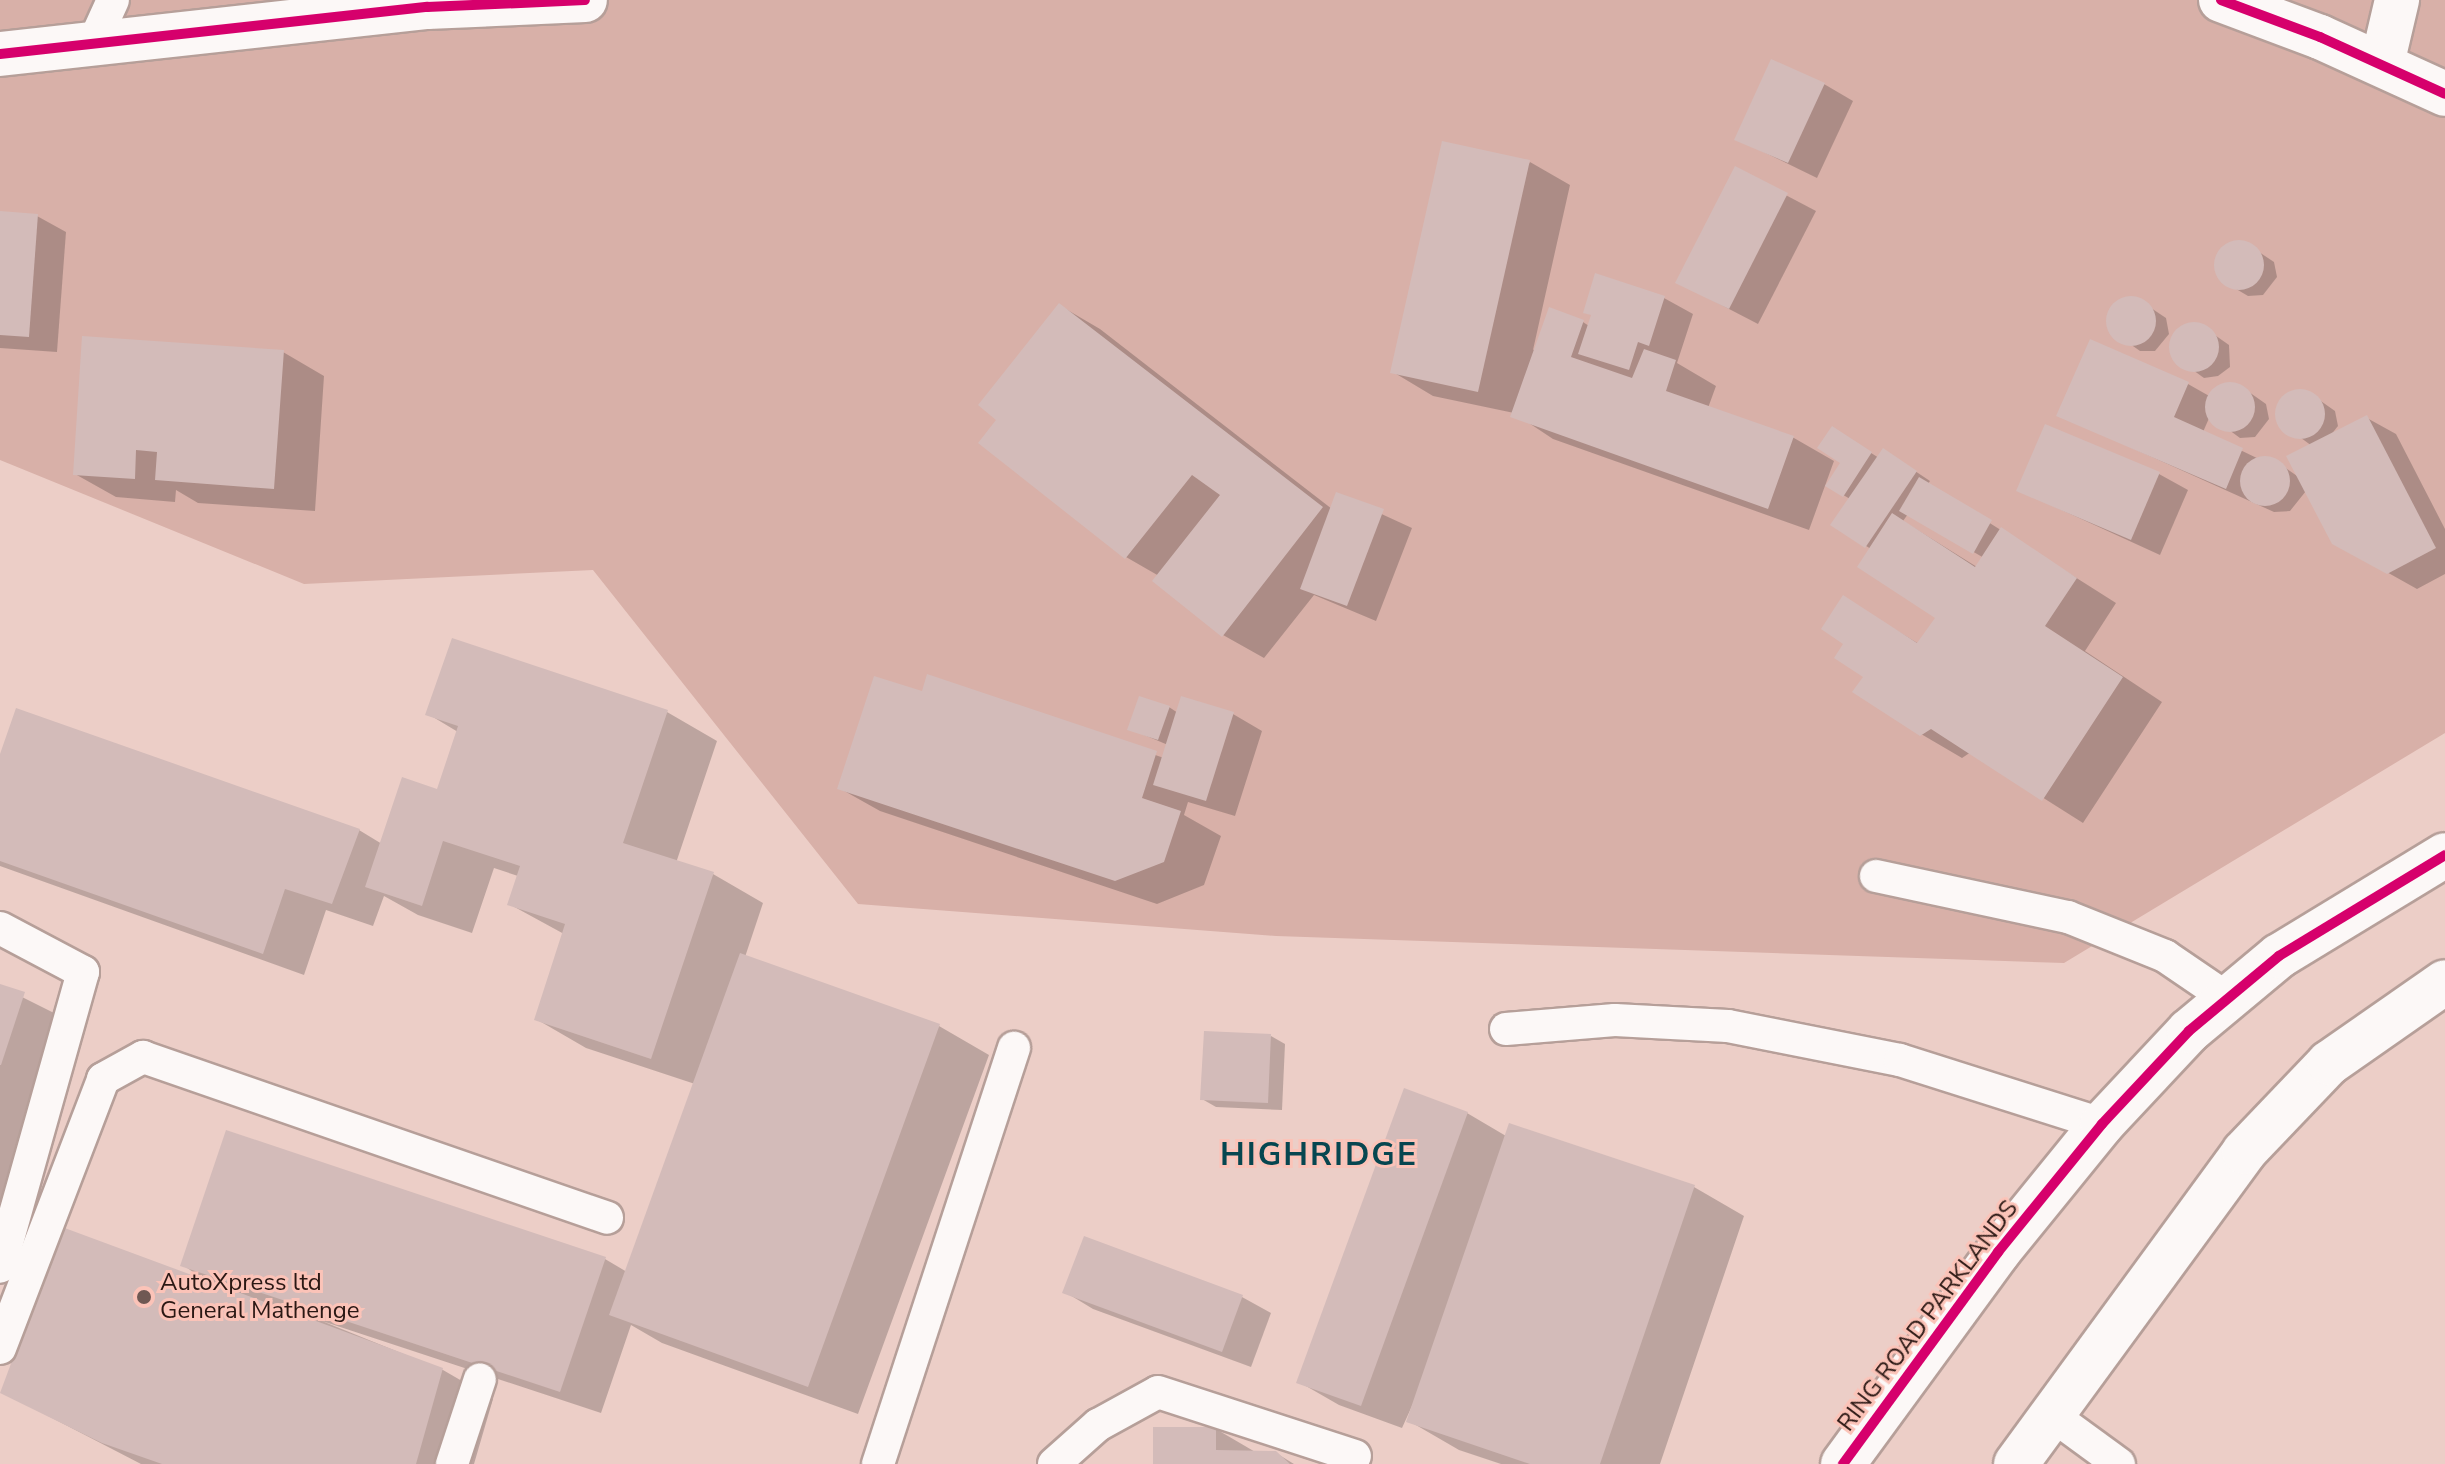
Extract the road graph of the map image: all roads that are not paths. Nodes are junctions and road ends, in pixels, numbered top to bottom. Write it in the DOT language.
graph roads {
  1 [pos="113,0"];
  2 [pos="585,0"];
  3 [pos="2221,0"];
  4 [pos="2397,0"];
  5 [pos="243,14"];
  6 [pos="93,44"];
  7 [pos="0,54"];
  8 [pos="2382,64"];
  9 [pos="2445,94"];
  10 [pos="2445,855"];
  11 [pos="1876,876"];
  12 [pos="0,928"];
  13 [pos="2445,982"];
  14 [pos="2228,999"];
  15 [pos="1506,1029"];
  16 [pos="1014,1048"];
  17 [pos="2102,1124"];
  18 [pos="607,1218"];
  19 [pos="0,1267"];
  20 [pos="0,1348"];
  21 [pos="480,1379"];
  22 [pos="2052,1415"];
  23 [pos="1355,1456"];
  24 [pos="452,1464"];
  25 [pos="878,1464"];
  26 [pos="1054,1464"];
  27 [pos="1843,1464"];
  28 [pos="2016,1464"];
  29 [pos="2119,1464"];
  1 -- 6 [label="lane"];
  2 -- 5 [label="street"];
  3 -- 8 [label="street"];
  4 -- 8 [label="street"];
  5 -- 6 [label="street"];
  6 -- 7 [label="street"];
  8 -- 9 [label="street"];
  10 -- 14 [label="street, RING ROAD PARKLANDS"];
  11 -- 14 [label="lane"];
  12 -- 19 [label="lane"];
  13 -- 22 [label="street"];
  14 -- 17 [label="street, RING ROAD PARKLANDS"];
  15 -- 17 [label="lane"];
  16 -- 25 [label="lane"];
  17 -- 27 [label="street, RING ROAD PARKLANDS"];
  18 -- 20 [label="lane"];
  21 -- 24 [label="lane"];
  22 -- 28 [label="street"];
  22 -- 29 [label="lane"];
  23 -- 26 [label="lane"];
}
